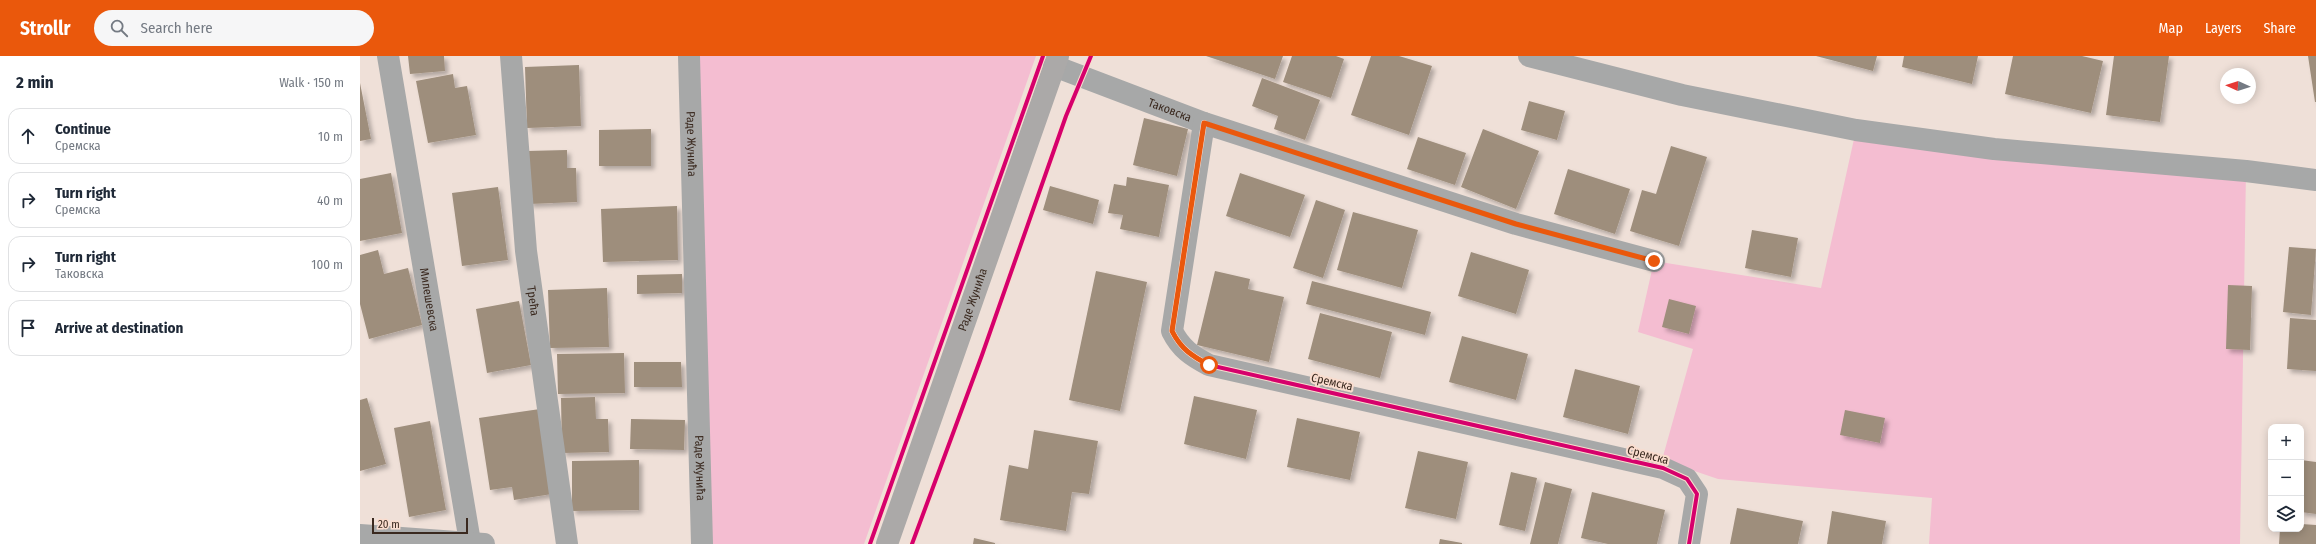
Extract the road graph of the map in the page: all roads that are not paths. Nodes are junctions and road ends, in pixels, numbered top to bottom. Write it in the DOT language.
graph roads {
  1 [pos="388,56"];
  2 [pos="511,56"];
  3 [pos="689,56"];
  4 [pos="1529,56"];
  5 [pos="1056,61"];
  6 [pos="1204,123"];
  7 [pos="2316,180"];
  8 [pos="1654,261"];
  9 [pos="360,535"];
  10 [pos="477,543"];
  11 [pos="567,544"];
  12 [pos="702,544"];
  13 [pos="887,544"];
  14 [pos="1689,544"];
  1 -- 10 [label="street, Милешевска"];
  2 -- 11 [label="street, Трећа"];
  3 -- 12 [label="street, Раде Жунића"];
  4 -- 7 [label="street"];
  5 -- 6 [label="street, Таковска"];
  5 -- 13 [label="main road, Раде Жунића"];
  6 -- 8 [label="street, Таковска"];
  6 -- 14 [label="street, Сремска"];
  9 -- 10 [label="street"];
}
